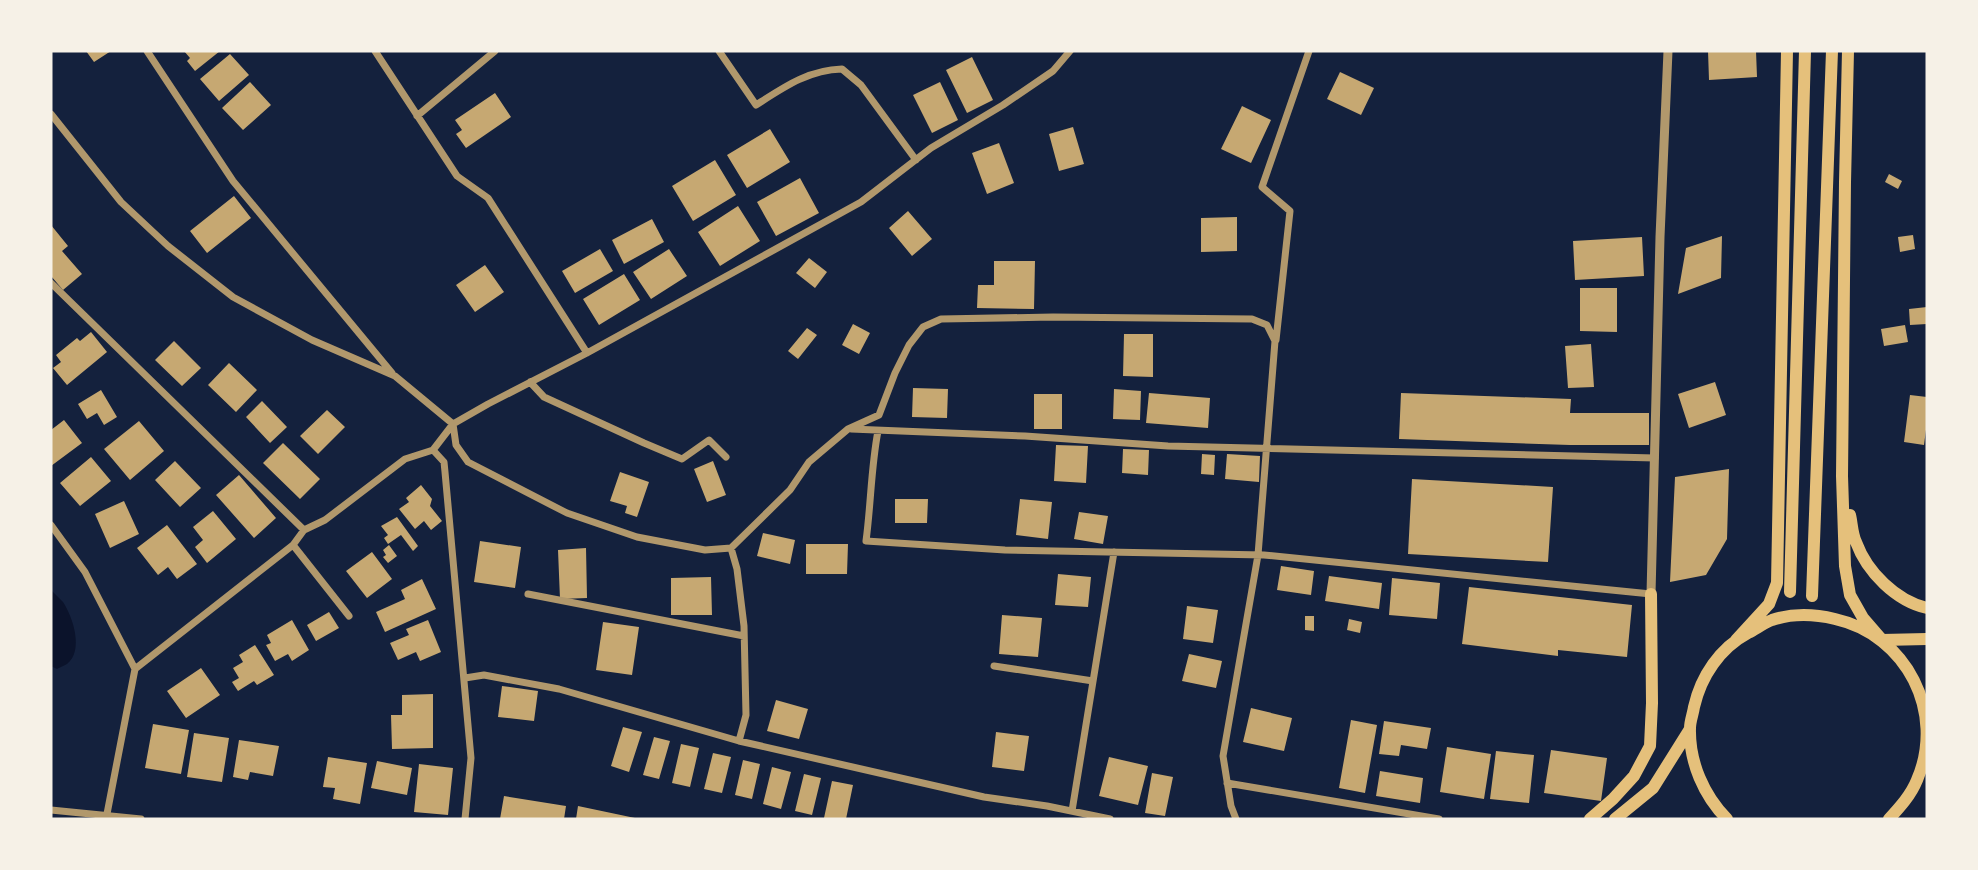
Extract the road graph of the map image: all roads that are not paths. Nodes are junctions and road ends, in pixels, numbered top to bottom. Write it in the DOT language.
graph roads {
  1 [pos="147,51"];
  2 [pos="375,51"];
  3 [pos="495,51"];
  4 [pos="719,51"];
  5 [pos="1070,51"];
  6 [pos="1309,51"];
  7 [pos="1668,51"];
  8 [pos="1787,51"];
  9 [pos="1805,51"];
  10 [pos="1832,51"];
  11 [pos="1848,51"];
  12 [pos="51,114"];
  13 [pos="417,116"];
  14 [pos="916,160"];
  15 [pos="51,283"];
  16 [pos="58,290"];
  17 [pos="51,297"];
  18 [pos="1275,341"];
  19 [pos="587,353"];
  20 [pos="395,376"];
  21 [pos="530,382"];
  22 [pos="453,424"];
  23 [pos="848,429"];
  24 [pos="878,431"];
  25 [pos="1268,448"];
  26 [pos="433,450"];
  27 [pos="726,457"];
  28 [pos="1655,458"];
  29 [pos="1842,476"];
  30 [pos="51,525"];
  31 [pos="303,530"];
  32 [pos="293,545"];
  33 [pos="730,548"];
  34 [pos="1114,552"];
  35 [pos="1258,555"];
  36 [pos="1790,593"];
  37 [pos="527,594"];
  38 [pos="1651,594"];
  39 [pos="1812,596"];
  40 [pos="1927,608"];
  41 [pos="349,616"];
  42 [pos="744,636"];
  43 [pos="1736,639"];
  44 [pos="1927,639"];
  45 [pos="1882,640"];
  46 [pos="994,666"];
  47 [pos="135,668"];
  48 [pos="465,678"];
  49 [pos="1093,681"];
  50 [pos="1690,728"];
  51 [pos="739,741"];
  52 [pos="1926,755"];
  53 [pos="1227,783"];
  54 [pos="51,810"];
  55 [pos="1072,811"];
  56 [pos="106,817"];
  57 [pos="141,819"];
  58 [pos="465,819"];
  59 [pos="1110,819"];
  60 [pos="1236,819"];
  61 [pos="1439,819"];
  62 [pos="1590,819"];
  63 [pos="1615,819"];
  64 [pos="1727,819"];
  65 [pos="1889,819"];
  1 -- 20 [label="street"];
  2 -- 13 [label="street"];
  3 -- 13 [label="street"];
  4 -- 14 [label="street"];
  5 -- 14 [label="street"];
  6 -- 18 [label="street"];
  7 -- 28 [label="street"];
  8 -- 43 [label="highway"];
  9 -- 36 [label="highway"];
  10 -- 39 [label="highway"];
  11 -- 29 [label="highway"];
  12 -- 20 [label="street"];
  13 -- 19 [label="street"];
  14 -- 19 [label="street"];
  15 -- 16 [label="street"];
  16 -- 17 [label="street"];
  16 -- 31 [label="street"];
  18 -- 23 [label="street"];
  18 -- 25 [label="street"];
  19 -- 21 [label="street"];
  20 -- 22 [label="street"];
  21 -- 22 [label="street"];
  21 -- 27 [label="street"];
  22 -- 26 [label="street"];
  22 -- 33 [label="street"];
  23 -- 24 [label="street"];
  23 -- 33 [label="street"];
  24 -- 25 [label="street"];
  24 -- 34 [label="street"];
  25 -- 28 [label="street"];
  25 -- 35 [label="street"];
  26 -- 31 [label="street"];
  26 -- 48 [label="street"];
  28 -- 38 [label="street"];
  29 -- 40 [label="highway"];
  29 -- 45 [label="highway"];
  30 -- 47 [label="street"];
  31 -- 32 [label="street"];
  32 -- 41 [label="street"];
  32 -- 47 [label="street"];
  33 -- 42 [label="street"];
  34 -- 35 [label="street"];
  34 -- 49 [label="street"];
  35 -- 38 [label="street"];
  35 -- 53 [label="street"];
  37 -- 42 [label="street"];
  38 -- 62 [label="highway"];
  42 -- 51 [label="street"];
  43 -- 45 [label="highway"];
  43 -- 50 [label="highway"];
  44 -- 45 [label="highway"];
  45 -- 52 [label="highway"];
  46 -- 49 [label="street"];
  47 -- 56 [label="street"];
  48 -- 51 [label="street"];
  48 -- 58 [label="street"];
  49 -- 55 [label="street"];
  50 -- 63 [label="highway"];
  50 -- 64 [label="highway"];
  51 -- 55 [label="street"];
  52 -- 65 [label="highway"];
  53 -- 60 [label="street"];
  53 -- 61 [label="street"];
  54 -- 56 [label="street"];
  55 -- 59 [label="street"];
  56 -- 57 [label="street"];
}
